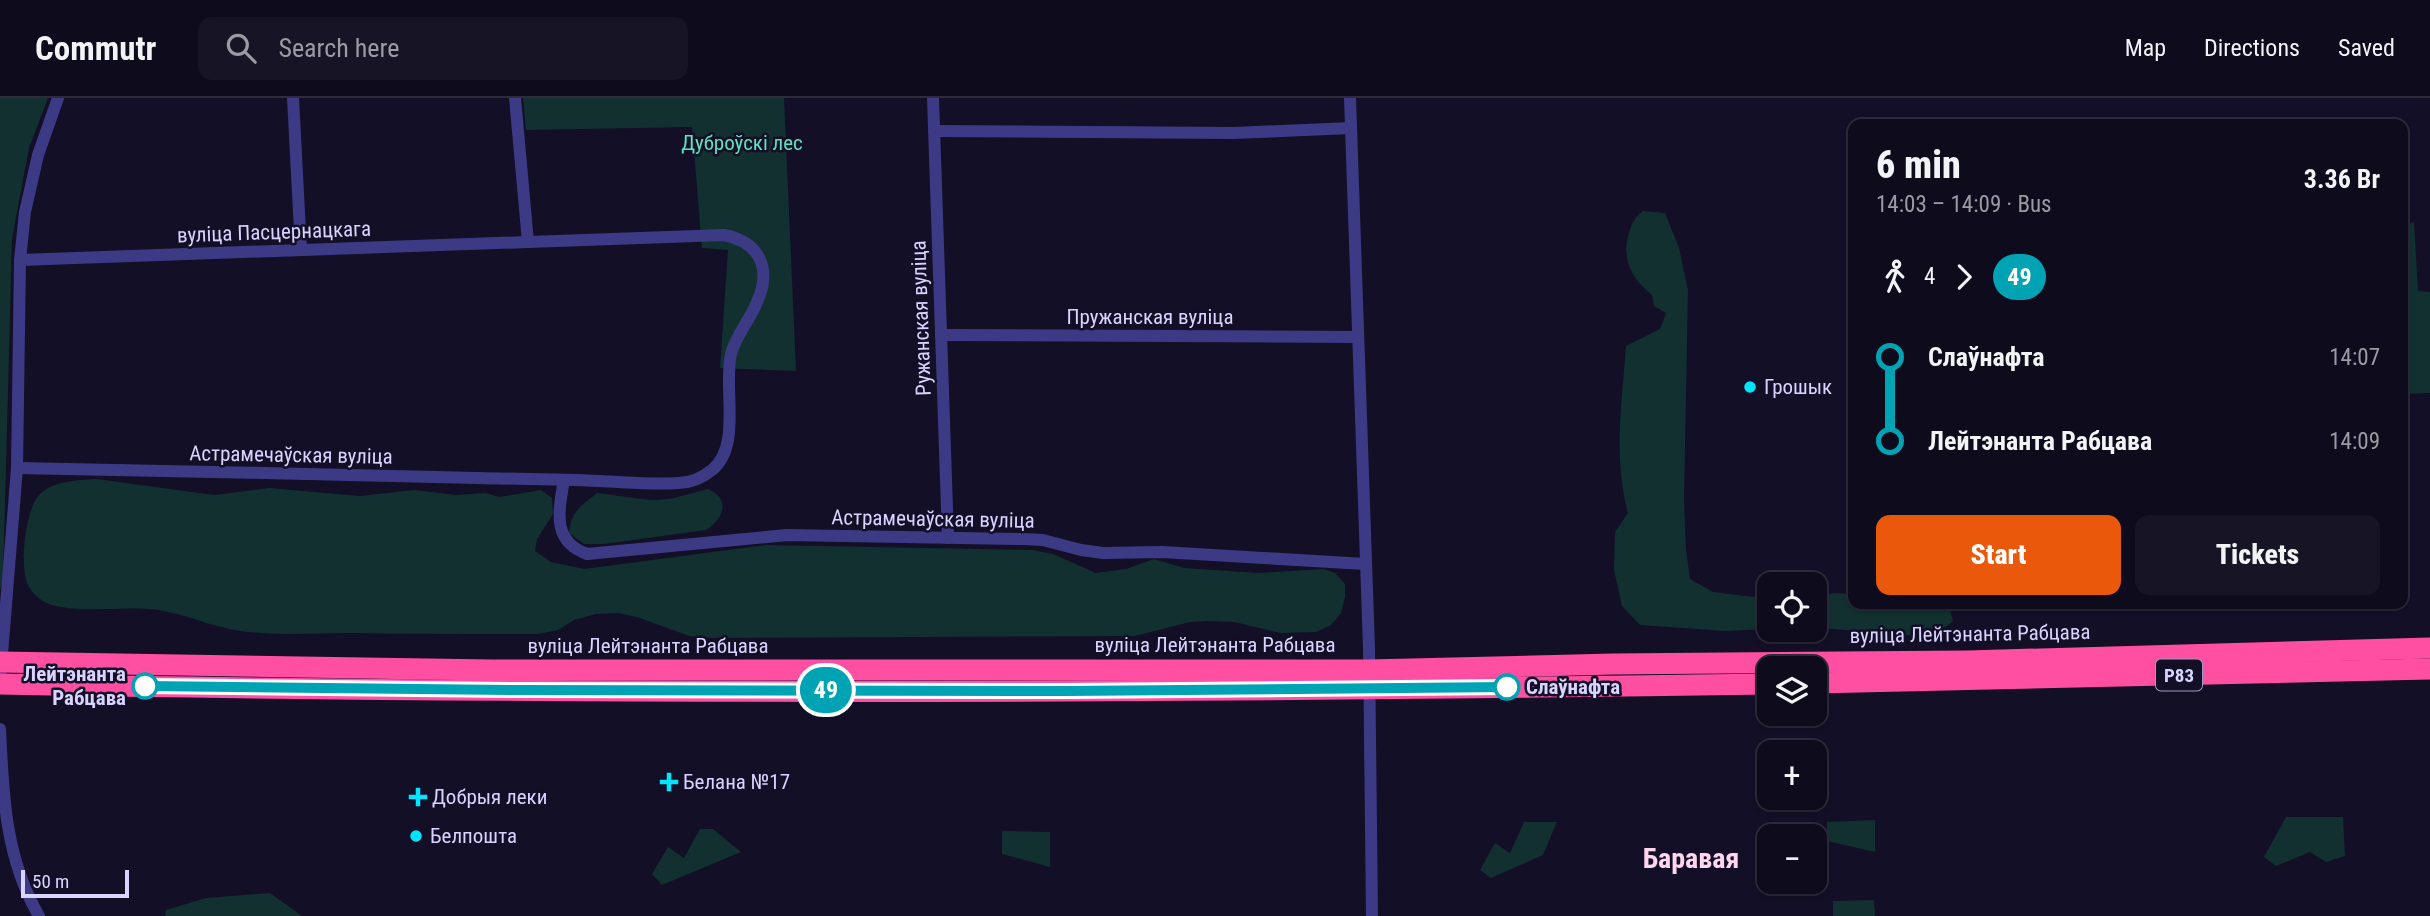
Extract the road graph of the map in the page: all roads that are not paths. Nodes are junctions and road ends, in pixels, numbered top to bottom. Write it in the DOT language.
graph roads {
  1 [pos="58,98"];
  2 [pos="293,98"];
  3 [pos="514,98"];
  4 [pos="933,98"];
  5 [pos="1350,98"];
  6 [pos="1351,128"];
  7 [pos="934,131"];
  8 [pos="528,242"];
  9 [pos="301,250"];
  10 [pos="20,260"];
  11 [pos="941,335"];
  12 [pos="1358,337"];
  13 [pos="729,432"];
  14 [pos="17,468"];
  15 [pos="564,480"];
  16 [pos="948,538"];
  17 [pos="1365,564"];
  18 [pos="2430,648"];
  19 [pos="2430,669"];
  20 [pos="0,672"];
  21 [pos="1927,672"];
  22 [pos="1369,680"];
  23 [pos="1827,682"];
  24 [pos="1757,684"];
  25 [pos="0,729"];
  26 [pos="39,916"];
  27 [pos="1372,916"];
  1 -- 10 [label="street"];
  2 -- 9 [label="street"];
  3 -- 8 [label="street"];
  4 -- 7 [label="street, Ружанская вуліца"];
  5 -- 6 [label="street"];
  6 -- 7 [label="street"];
  6 -- 12 [label="street"];
  7 -- 11 [label="street, Ружанская вуліца"];
  8 -- 9 [label="street, вуліца Пасцернацкага"];
  8 -- 13 [label="street, вуліца Пасцернацкага"];
  9 -- 10 [label="street, вуліца Пасцернацкага"];
  10 -- 14 [label="street"];
  11 -- 12 [label="street, Пружанская вуліца"];
  11 -- 16 [label="street, Ружанская вуліца"];
  12 -- 17 [label="street"];
  13 -- 15 [label="street, Астрамечаўская вуліца"];
  14 -- 15 [label="street, Астрамечаўская вуліца"];
  14 -- 20 [label="street"];
  15 -- 16 [label="street, Астрамечаўская вуліца"];
  16 -- 17 [label="street, Астрамечаўская вуліца"];
  17 -- 22 [label="street"];
  18 -- 21 [label="highway, вуліца Лейтэнанта Рабцава / Р83"];
  19 -- 21 [label="highway, вуліца Лейтэнанта Рабцава / Р83"];
  20 -- 22 [label="highway, вуліца Лейтэнанта Рабцава / Р83"];
  21 -- 22 [label="highway, вуліца Лейтэнанта Рабцава / Р83"];
  21 -- 23 [label="highway, вуліца Лейтэнанта Рабцава / Р83"];
  22 -- 24 [label="highway, вуліца Лейтэнанта Рабцава / Р83"];
  22 -- 27 [label="street"];
  25 -- 26 [label="street"];
}
